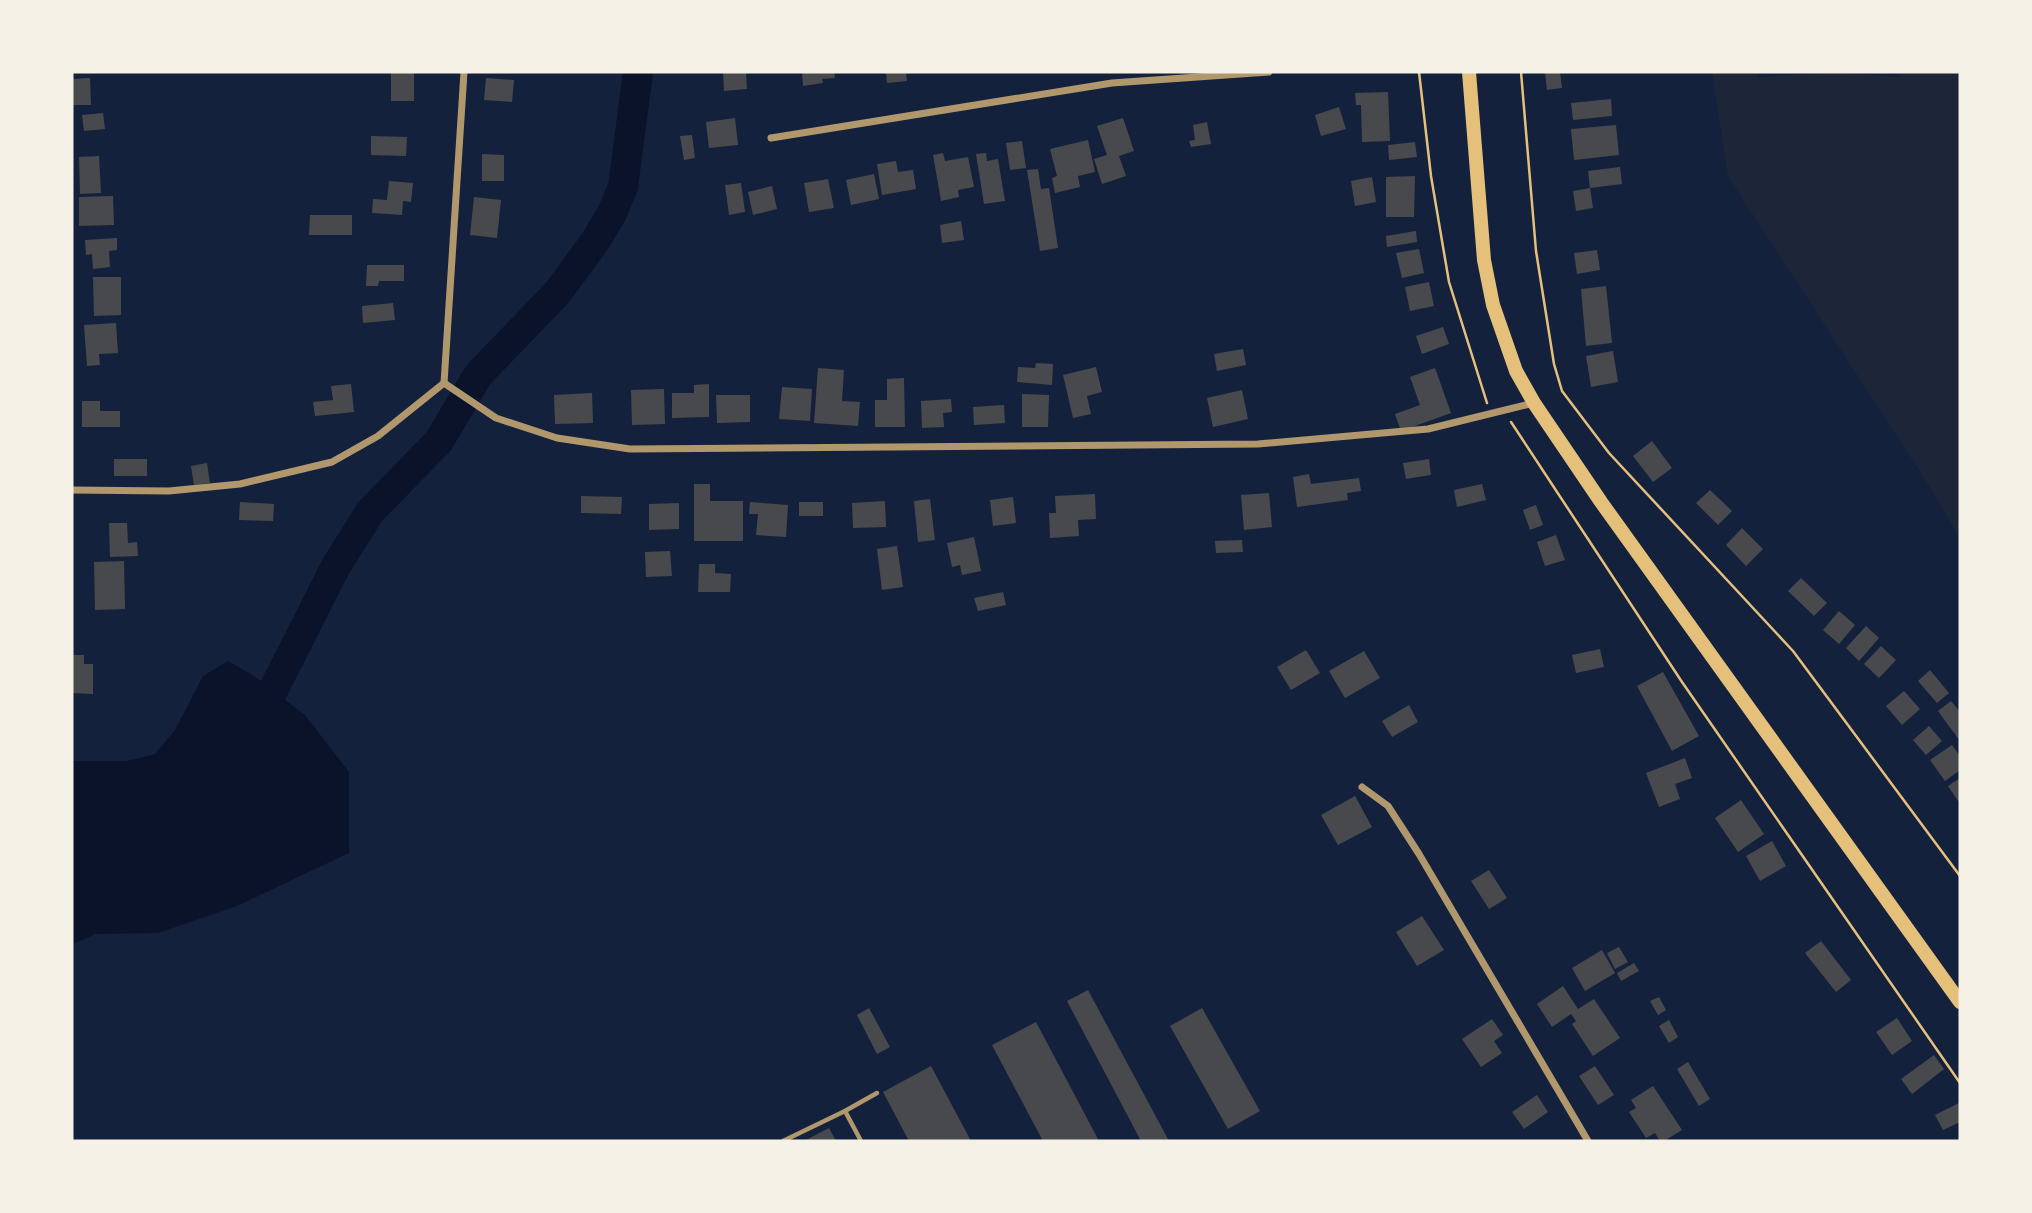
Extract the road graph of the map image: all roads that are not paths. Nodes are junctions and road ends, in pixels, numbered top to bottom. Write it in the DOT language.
graph roads {
  1 [pos="464,72"];
  2 [pos="1269,72"];
  3 [pos="1469,72"];
  4 [pos="771,138"];
  5 [pos="444,383"];
  6 [pos="1534,403"];
  7 [pos="72,490"];
  8 [pos="1362,787"];
  9 [pos="1960,1002"];
  10 [pos="877,1093"];
  11 [pos="845,1111"];
  12 [pos="783,1141"];
  13 [pos="861,1141"];
  14 [pos="1588,1141"];
  1 -- 5 [label="street"];
  2 -- 4 [label="street"];
  3 -- 6 [label="main road"];
  5 -- 6 [label="street"];
  5 -- 7 [label="street"];
  6 -- 9 [label="main road"];
  8 -- 14 [label="street"];
  10 -- 11 [label="lane"];
  11 -- 12 [label="lane"];
  11 -- 13 [label="lane"];
}
